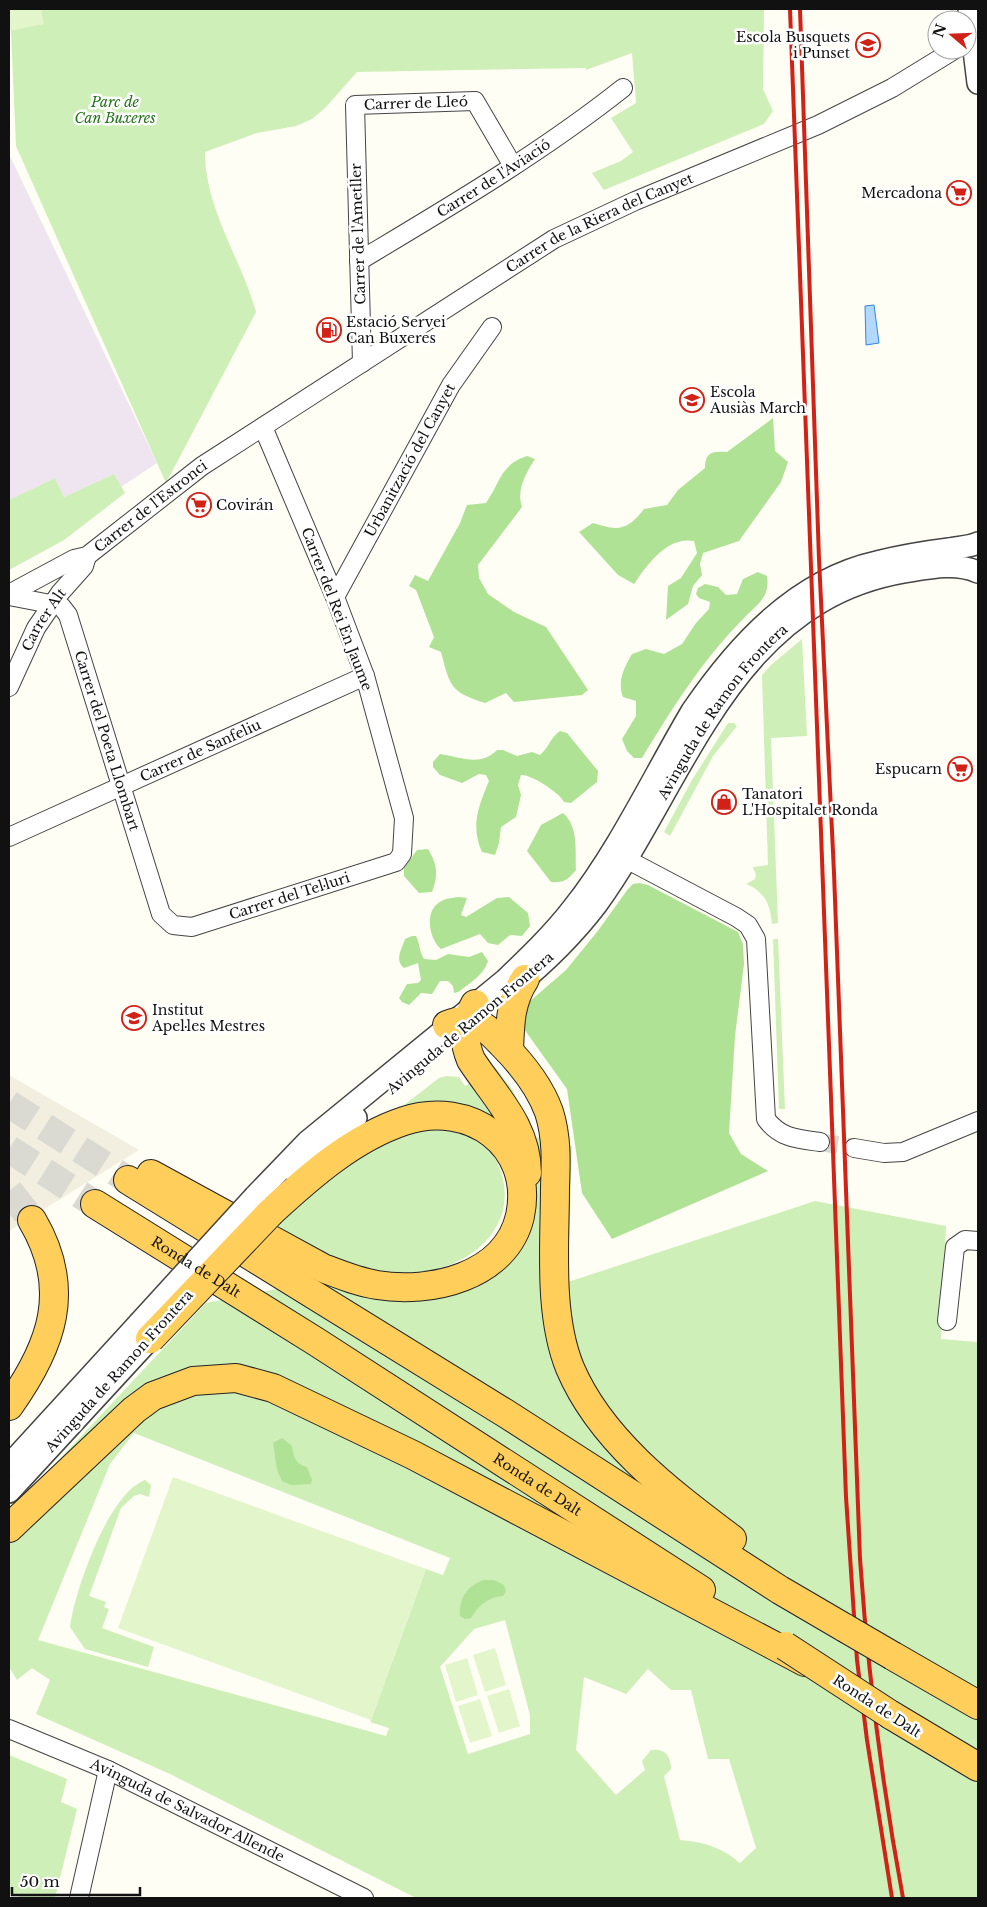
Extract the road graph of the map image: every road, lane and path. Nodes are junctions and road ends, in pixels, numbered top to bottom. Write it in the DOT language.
graph roads {
  1 [pos="938,60"];
  2 [pos="975,60"];
  3 [pos="978,84"];
  4 [pos="623,88"];
  5 [pos="355,105"];
  6 [pos="513,166"];
  7 [pos="359,261"];
  8 [pos="492,327"];
  9 [pos="362,363"];
  10 [pos="263,427"];
  11 [pos="978,543"];
  12 [pos="87,556"];
  13 [pos="978,572"];
  14 [pos="9,595"];
  15 [pos="335,597"];
  16 [pos="52,604"];
  17 [pos="366,676"];
  18 [pos="9,687"];
  19 [pos="122,786"];
  20 [pos="9,837"];
  21 [pos="402,854"];
  22 [pos="626,859"];
  23 [pos="173,925"];
  24 [pos="525,979"];
  25 [pos="465,1020"];
  26 [pos="509,1051"];
  27 [pos="978,1121"];
  28 [pos="820,1142"];
  29 [pos="854,1148"];
  30 [pos="95,1204"];
  31 [pos="263,1206"];
  32 [pos="519,1219"];
  33 [pos="32,1220"];
  34 [pos="978,1241"];
  35 [pos="947,1321"];
  36 [pos="144,1331"];
  37 [pos="9,1406"];
  38 [pos="9,1466"];
  39 [pos="9,1492"];
  40 [pos="9,1528"];
  41 [pos="780,1583"];
  42 [pos="785,1648"];
  43 [pos="978,1705"];
  44 [pos="9,1729"];
  45 [pos="978,1767"];
  46 [pos="108,1770"];
  47 [pos="79,1898"];
  48 [pos="364,1898"];
  1 -- 9 [label="street, Carrer de la Riera del Canyet"];
  2 -- 3 [label="street"];
  4 -- 6 [label="street, Carrer de l'Aviació"];
  5 -- 6 [label="street, Carrer de Lleó"];
  5 -- 7 [label="street, Carrer de l'Ametller"];
  6 -- 7 [label="street, Carrer de l'Aviació"];
  7 -- 9 [label="street, Carrer de l'Ametller"];
  8 -- 15 [label="street, Urbanització del Canyet"];
  9 -- 10 [label="street, Carrer de la Riera del Canyet"];
  10 -- 12 [label="street, Carrer de l'Estronci"];
  10 -- 15 [label="street, Carrer del Rei En Jaume"];
  11 -- 25 [label="street, Avinguda de Ramon Frontera"];
  12 -- 14 [label="street, Carrer de l'Estronci"];
  12 -- 16 [label="street, Carrer Alt"];
  13 -- 22 [label="street, Avinguda de Ramon Frontera"];
  14 -- 16 [label="street"];
  15 -- 17 [label="street, Carrer del Rei En Jaume"];
  16 -- 18 [label="street, Carrer Alt"];
  16 -- 19 [label="street, Carrer del Poeta Llombart"];
  17 -- 19 [label="street, Carrer de Sanfeliu"];
  17 -- 21 [label="street, Carrer del Rei En Jaume"];
  19 -- 20 [label="street, Carrer de Sanfeliu"];
  19 -- 23 [label="street, Carrer del Poeta Llombart"];
  21 -- 23 [label="street, Carrer del Tel·luri"];
  22 -- 24 [label="street, Avinguda de Ramon Frontera"];
  22 -- 28 [label="street"];
  24 -- 25 [label="street, Avinguda de Ramon Frontera"];
  24 -- 26 [label="highway"];
  25 -- 26 [label="highway"];
  25 -- 31 [label="street, Avinguda de Ramon Frontera"];
  25 -- 32 [label="highway"];
  26 -- 41 [label="highway"];
  27 -- 29 [label="street"];
  30 -- 42 [label="highway, Ronda de Dalt"];
  31 -- 32 [label="highway"];
  31 -- 36 [label="highway, bridge"];
  32 -- 41 [label="highway"];
  33 -- 37 [label="highway"];
  34 -- 35 [label="street"];
  36 -- 38 [label="street, Avinguda de Ramon Frontera"];
  36 -- 39 [label="street, Avinguda de Ramon Frontera"];
  40 -- 42 [label="highway"];
  41 -- 43 [label="highway, bridge"];
  42 -- 45 [label="highway, Ronda de Dalt, bridge"];
  44 -- 46 [label="street, Avinguda de Salvador Allende"];
  46 -- 47 [label="street"];
  46 -- 48 [label="street, Avinguda de Salvador Allende"];
}
